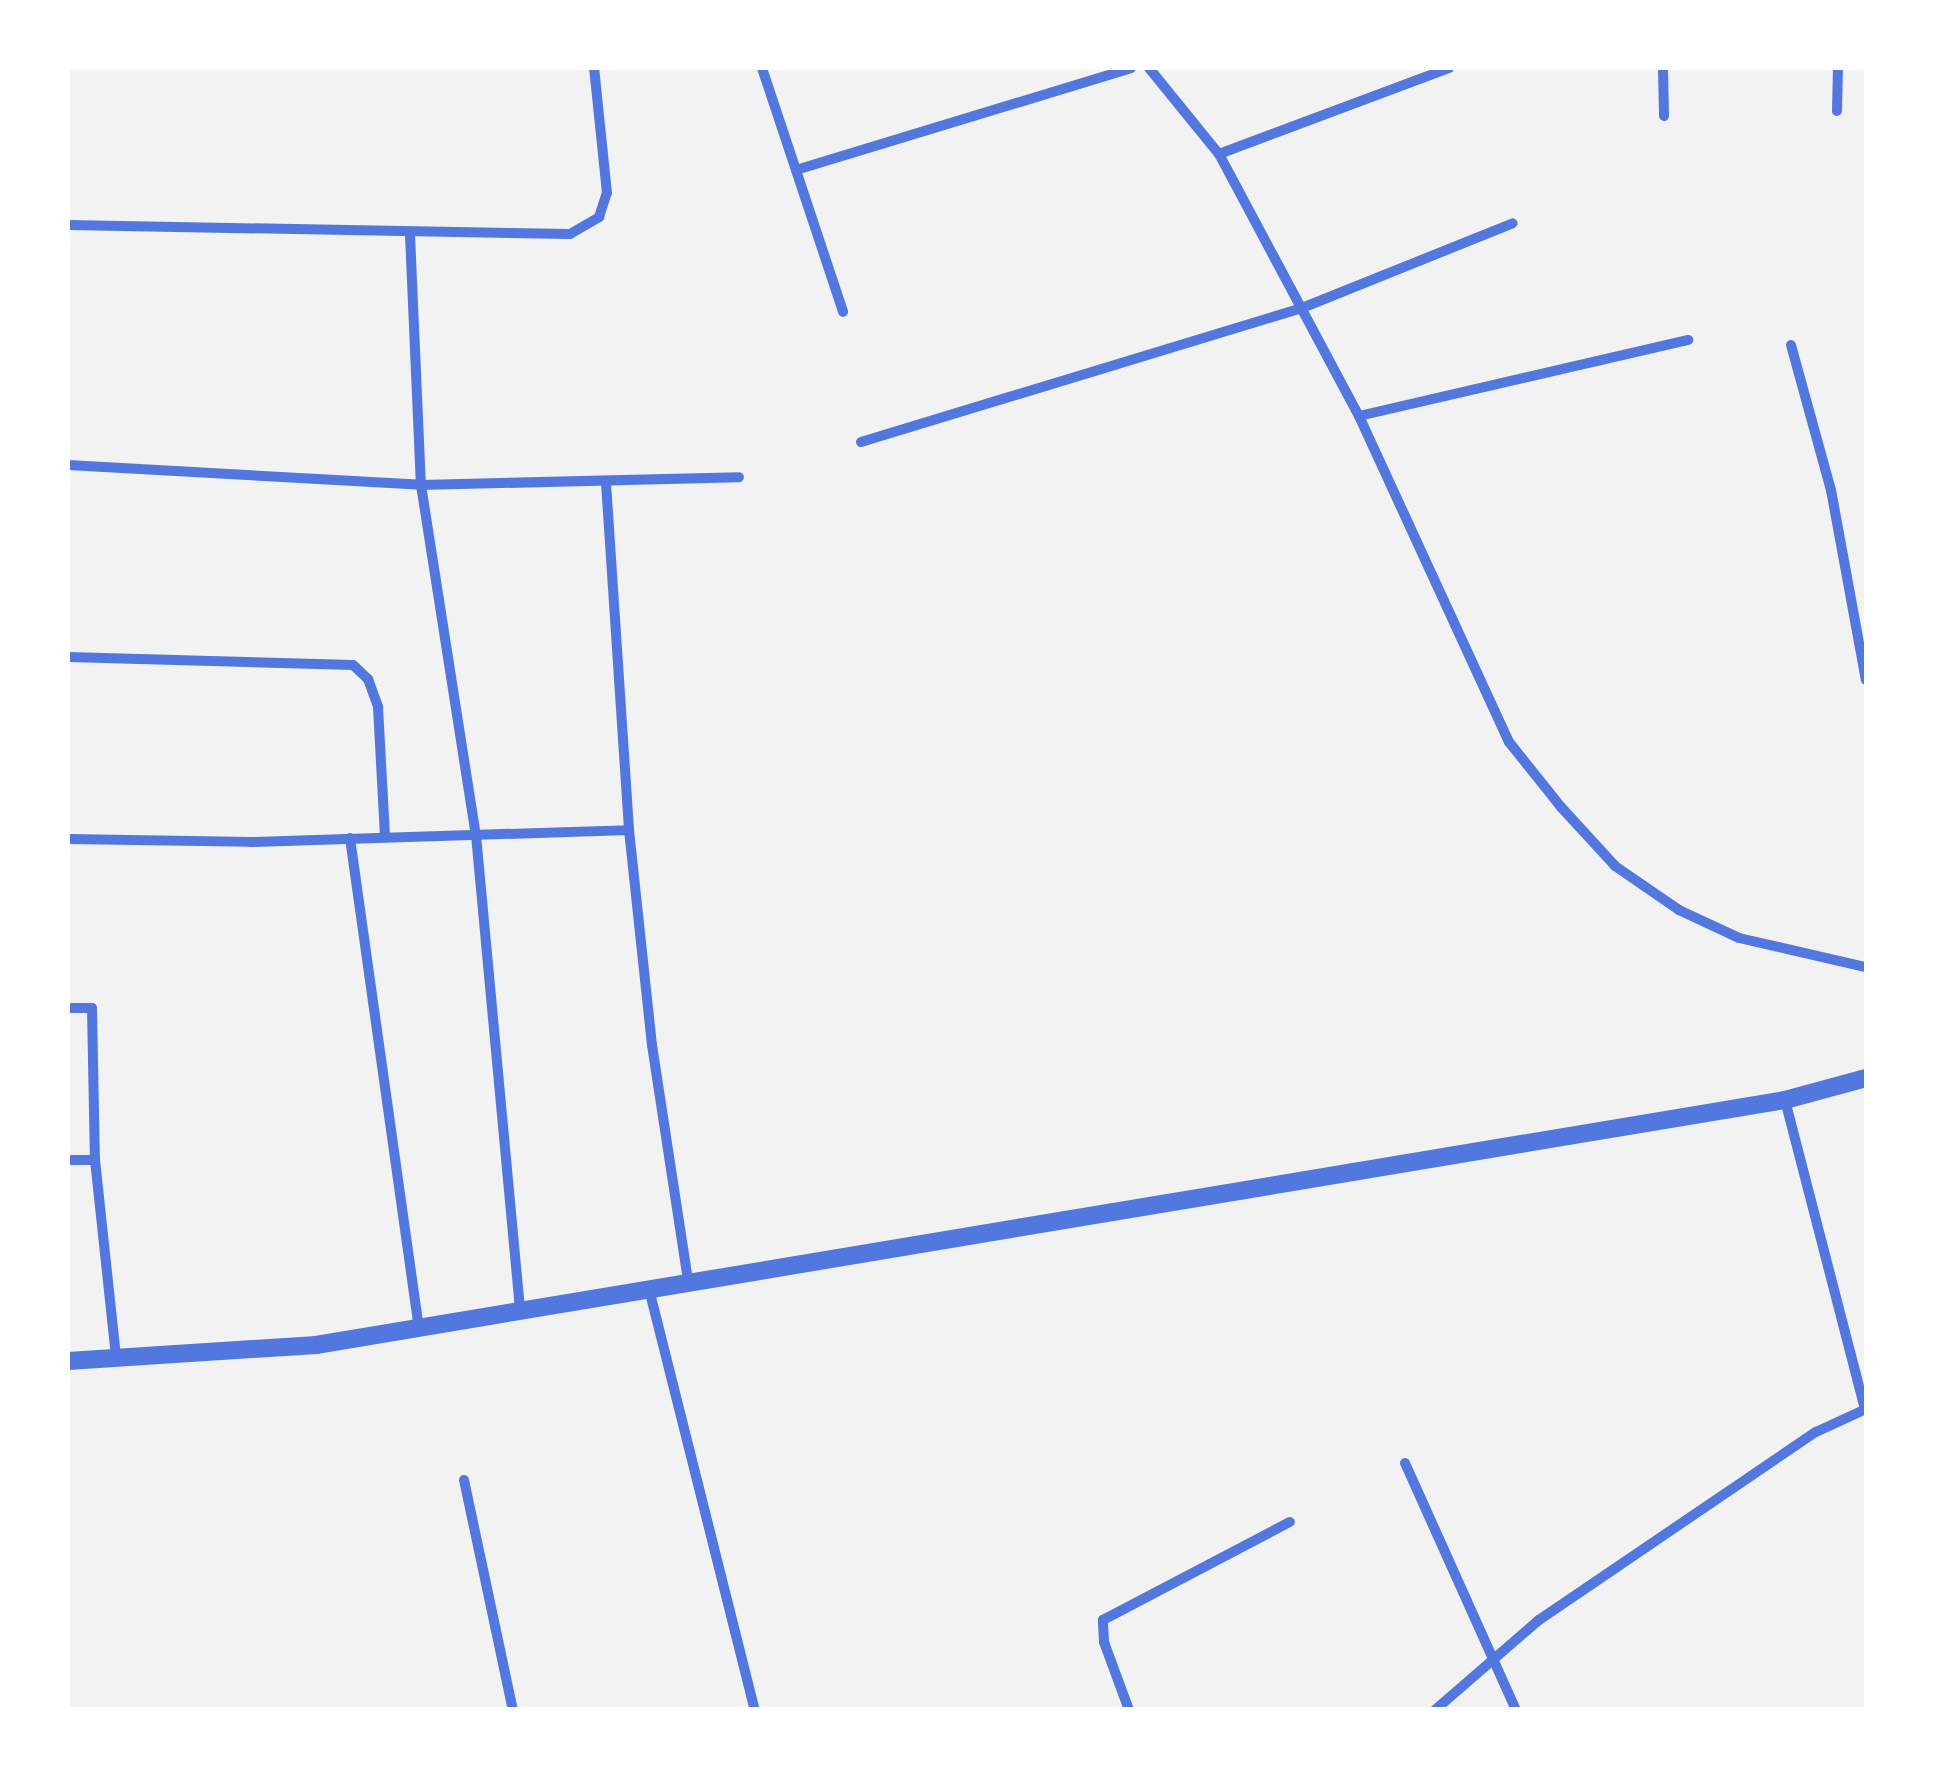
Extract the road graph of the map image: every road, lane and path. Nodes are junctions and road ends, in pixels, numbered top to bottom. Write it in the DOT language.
graph roads {
  1 [pos="594,68"];
  2 [pos="762,68"];
  3 [pos="1130,68"];
  4 [pos="1149,68"];
  5 [pos="1449,68"];
  6 [pos="1662,68"];
  7 [pos="1838,68"];
  8 [pos="1837,111"];
  9 [pos="1664,116"];
  10 [pos="1219,154"];
  11 [pos="796,170"];
  12 [pos="1514,223"];
  13 [pos="68,225"];
  14 [pos="410,235"];
  15 [pos="1302,308"];
  16 [pos="843,312"];
  17 [pos="1688,340"];
  18 [pos="1792,345"];
  19 [pos="1359,416"];
  20 [pos="861,442"];
  21 [pos="68,465"];
  22 [pos="738,477"];
  23 [pos="606,483"];
  24 [pos="422,485"];
  25 [pos="1866,598"];
  26 [pos="1854,600"];
  27 [pos="68,657"];
  28 [pos="1866,680"];
  29 [pos="629,830"];
  30 [pos="476,835"];
  31 [pos="385,837"];
  32 [pos="350,838"];
  33 [pos="68,840"];
  34 [pos="1866,966"];
  35 [pos="68,1008"];
  36 [pos="1866,1078"];
  37 [pos="1785,1100"];
  38 [pos="68,1160"];
  39 [pos="95,1160"];
  40 [pos="688,1280"];
  41 [pos="648,1288"];
  42 [pos="520,1310"];
  43 [pos="419,1327"];
  44 [pos="116,1355"];
  45 [pos="68,1361"];
  46 [pos="1866,1409"];
  47 [pos="1405,1463"];
  48 [pos="464,1480"];
  49 [pos="1290,1522"];
  50 [pos="1491,1660"];
  51 [pos="1440,1708"];
  52 [pos="513,1710"];
  53 [pos="754,1710"];
  54 [pos="1129,1710"];
  55 [pos="1516,1710"];
  1 -- 14 [label="street"];
  2 -- 11 [label="street"];
  3 -- 11 [label="street"];
  4 -- 10 [label="street"];
  5 -- 10 [label="street"];
  6 -- 9 [label="street"];
  7 -- 8 [label="street"];
  10 -- 15 [label="street"];
  11 -- 16 [label="street"];
  12 -- 15 [label="street"];
  13 -- 14 [label="street"];
  14 -- 24 [label="street"];
  15 -- 19 [label="street"];
  15 -- 20 [label="street"];
  17 -- 19 [label="street"];
  18 -- 26 [label="street"];
  19 -- 34 [label="street"];
  21 -- 24 [label="street"];
  22 -- 23 [label="street"];
  23 -- 24 [label="street"];
  23 -- 29 [label="street"];
  24 -- 30 [label="street"];
  25 -- 26 [label="street"];
  26 -- 28 [label="street"];
  27 -- 31 [label="street"];
  29 -- 30 [label="street"];
  29 -- 40 [label="street"];
  30 -- 31 [label="street"];
  30 -- 42 [label="street"];
  31 -- 32 [label="street"];
  32 -- 33 [label="street"];
  32 -- 43 [label="street"];
  35 -- 39 [label="street"];
  36 -- 37 [label="street"];
  37 -- 40 [label="street"];
  37 -- 46 [label="street"];
  38 -- 39 [label="street"];
  39 -- 44 [label="street"];
  40 -- 41 [label="street"];
  41 -- 42 [label="street"];
  41 -- 53 [label="street"];
  42 -- 43 [label="street"];
  43 -- 44 [label="street"];
  44 -- 45 [label="street"];
  46 -- 50 [label="street"];
  47 -- 50 [label="street"];
  48 -- 52 [label="street"];
  49 -- 54 [label="street"];
  50 -- 51 [label="street"];
  50 -- 55 [label="street"];
}
